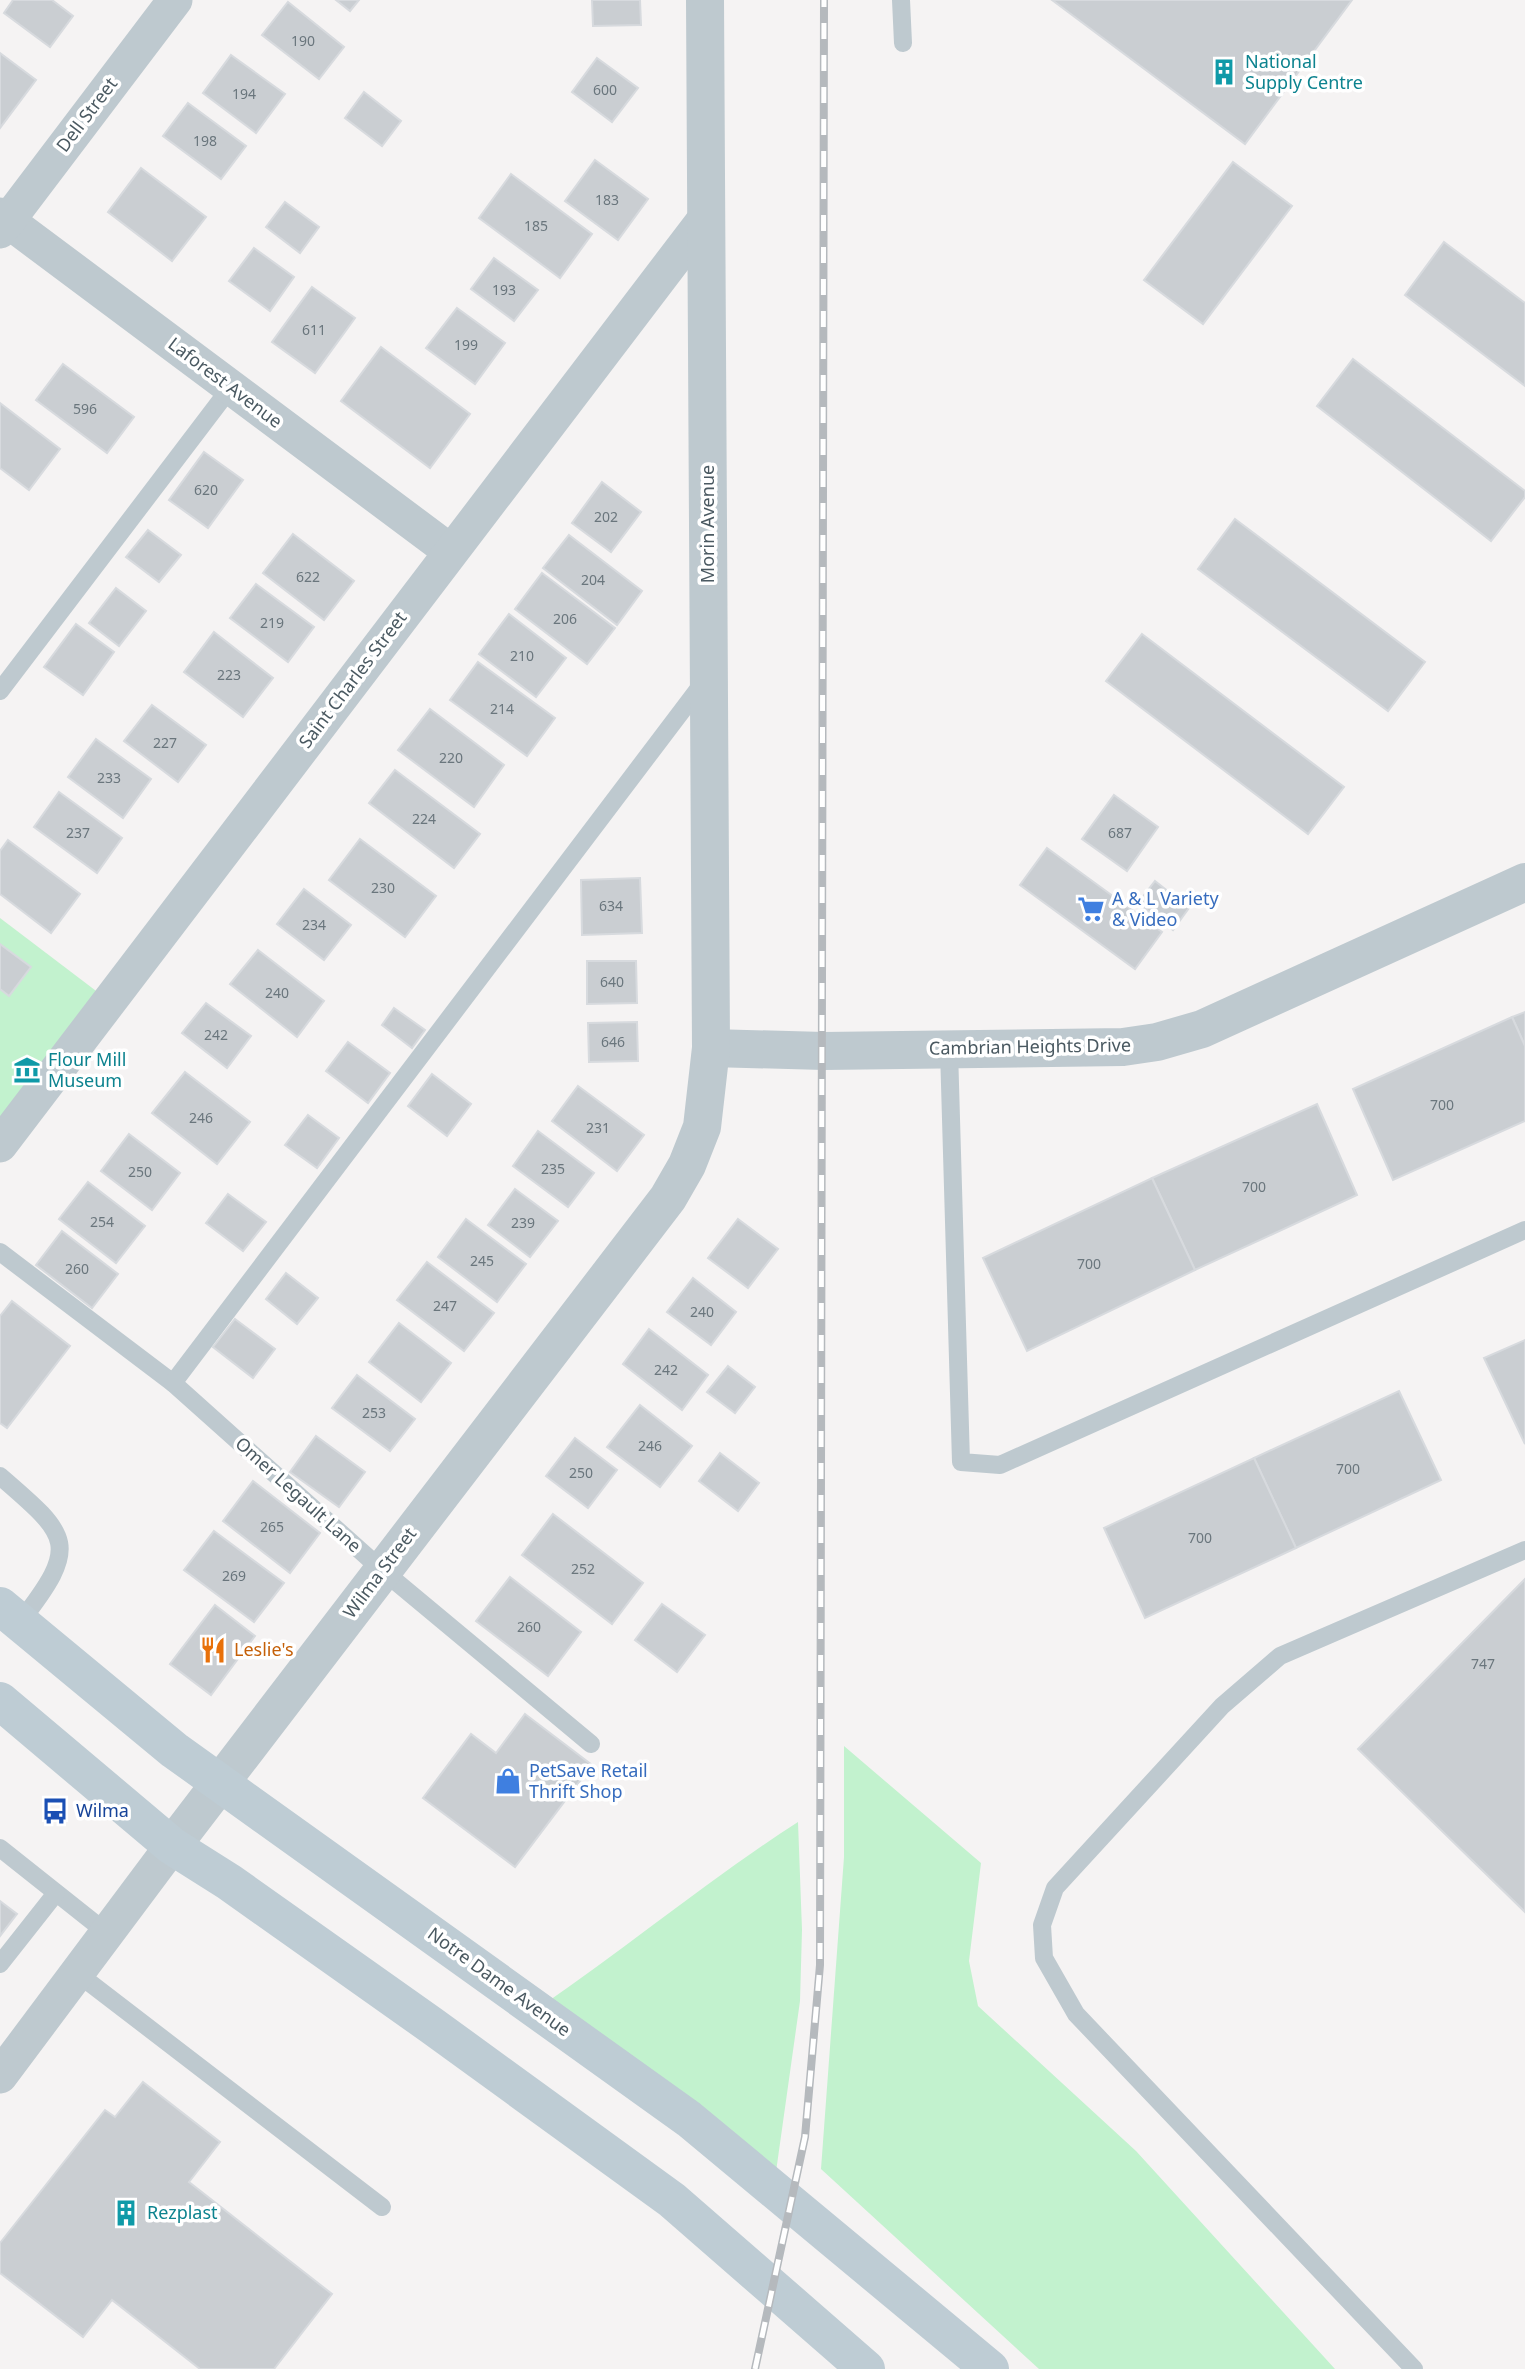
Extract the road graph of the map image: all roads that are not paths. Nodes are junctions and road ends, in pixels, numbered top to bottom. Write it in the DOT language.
graph roads {
  1 [pos="175,0"];
  2 [pos="705,0"];
  3 [pos="901,0"];
  4 [pos="903,43"];
  5 [pos="707,216"];
  6 [pos="3,222"];
  7 [pos="231,387"];
  8 [pos="450,551"];
  9 [pos="709,674"];
  10 [pos="0,691"];
  11 [pos="1525,882"];
  12 [pos="711,1048"];
  13 [pos="949,1050"];
  14 [pos="0,1145"];
  15 [pos="1525,1230"];
  16 [pos="0,1252"];
  17 [pos="173,1383"];
  18 [pos="0,1476"];
  19 [pos="1525,1550"];
  20 [pos="382,1570"];
  21 [pos="10,1614"];
  22 [pos="0,1701"];
  23 [pos="591,1744"];
  24 [pos="220,1784"];
  25 [pos="172,1846"];
  26 [pos="0,1848"];
  27 [pos="56,1893"];
  28 [pos="107,1934"];
  29 [pos="0,1964"];
  30 [pos="77,1973"];
  31 [pos="0,2076"];
  32 [pos="382,2207"];
  33 [pos="866,2369"];
  34 [pos="990,2369"];
  35 [pos="1414,2369"];
  1 -- 6 [label="street, Dell Street"];
  2 -- 5 [label="street, Morin Avenue"];
  3 -- 4 [label="lane"];
  5 -- 8 [label="street, Saint Charles Street"];
  5 -- 9 [label="street, Morin Avenue"];
  6 -- 7 [label="street, Laforest Avenue"];
  7 -- 8 [label="street, Laforest Avenue"];
  7 -- 10 [label="lane"];
  8 -- 14 [label="street, Saint Charles Street"];
  9 -- 12 [label="street, Morin Avenue"];
  9 -- 17 [label="lane"];
  11 -- 13 [label="street, Cambrian Heights Drive"];
  12 -- 13 [label="street, Cambrian Heights Drive"];
  12 -- 20 [label="street, Wilma Street"];
  13 -- 15 [label="lane"];
  16 -- 17 [label="lane, Omer Legault Lane"];
  17 -- 20 [label="lane, Omer Legault Lane"];
  18 -- 21 [label="lane"];
  19 -- 35 [label="lane"];
  20 -- 23 [label="lane, Omer Legault Lane"];
  20 -- 24 [label="street, Wilma Street"];
  21 -- 24 [label="main road, Notre Dame Avenue"];
  22 -- 25 [label="main road"];
  24 -- 25 [label="street, Wilma Street"];
  24 -- 34 [label="main road, Notre Dame Avenue"];
  25 -- 28 [label="street, Wilma Street"];
  25 -- 33 [label="main road"];
  26 -- 27 [label="lane"];
  27 -- 28 [label="lane"];
  27 -- 29 [label="lane"];
  28 -- 30 [label="street, Wilma Street"];
  30 -- 31 [label="street, Wilma Street"];
  30 -- 32 [label="lane"];
}
